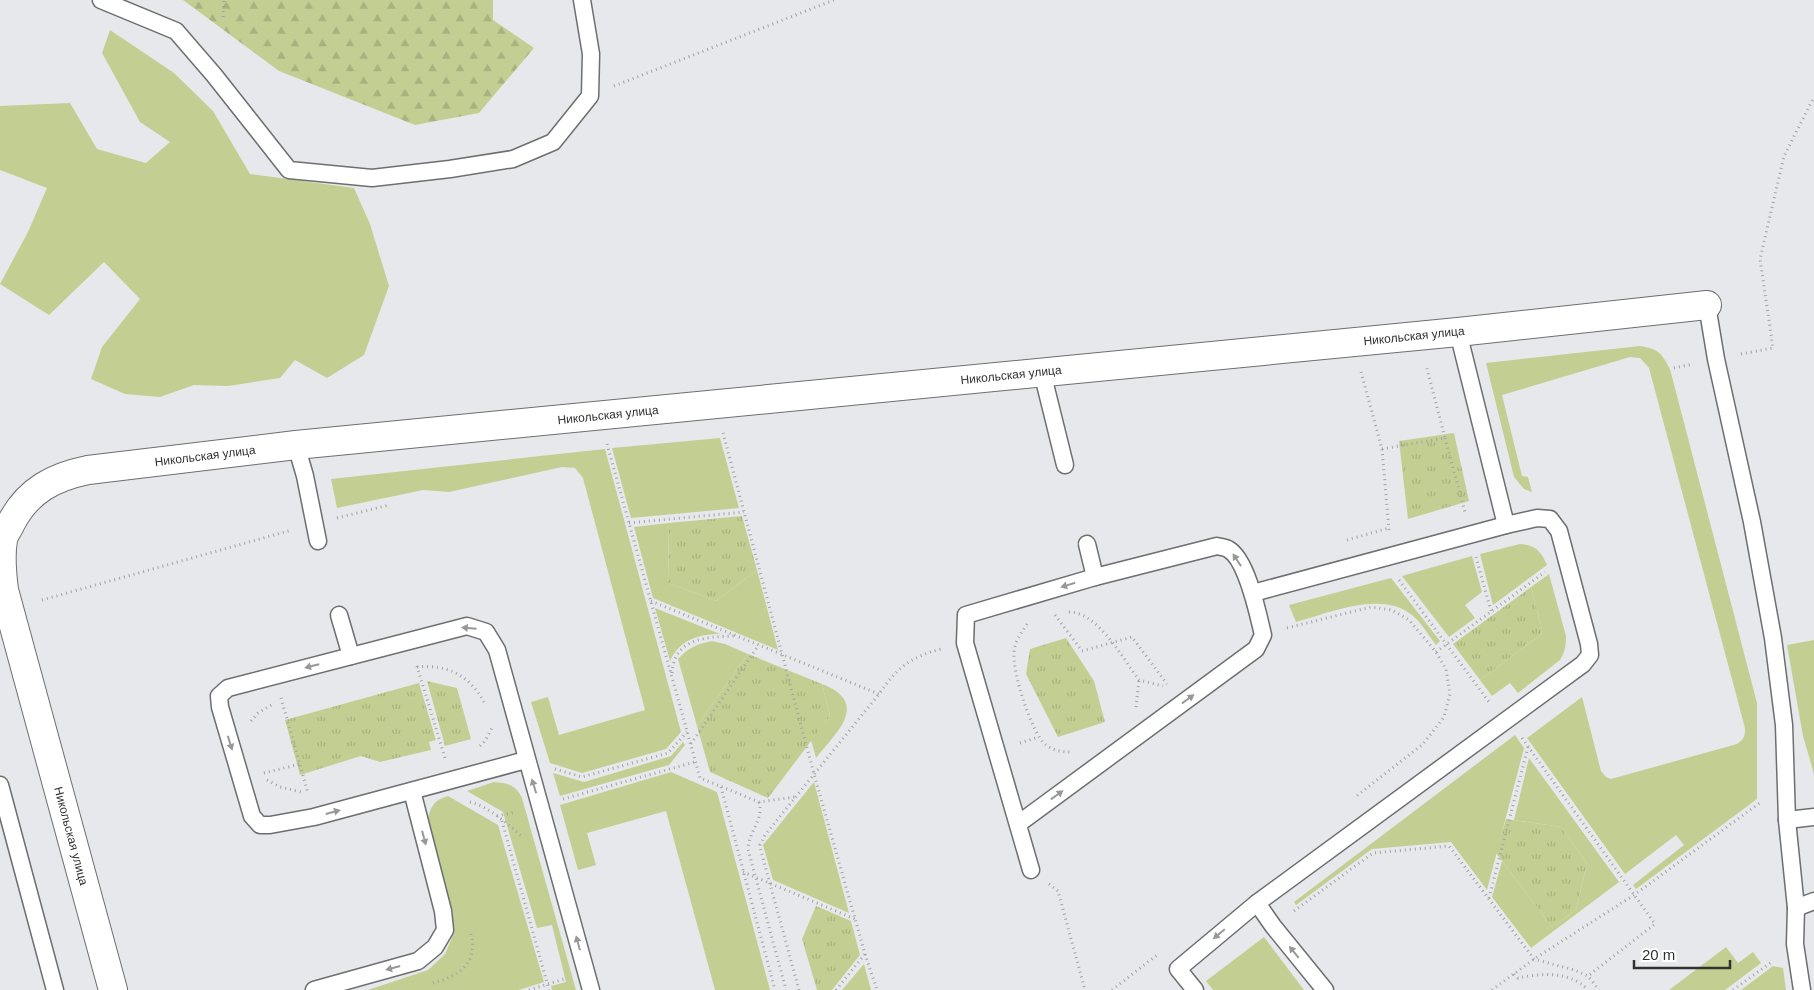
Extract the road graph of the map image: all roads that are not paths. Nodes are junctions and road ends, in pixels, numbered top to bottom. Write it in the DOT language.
graph roads {
  1 [pos="102,0"];
  2 [pos="582,0"];
  3 [pos="1707,305"];
  4 [pos="1458,332"];
  5 [pos="1042,372"];
  6 [pos="296,445"];
  7 [pos="1065,464"];
  8 [pos="1506,525"];
  9 [pos="318,541"];
  10 [pos="1087,544"];
  11 [pos="1094,577"];
  12 [pos="1253,593"];
  13 [pos="339,616"];
  14 [pos="351,656"];
  15 [pos="526,760"];
  16 [pos="0,785"];
  17 [pos="412,791"];
  18 [pos="1814,816"];
  19 [pos="1787,820"];
  20 [pos="1018,824"];
  21 [pos="1031,870"];
  22 [pos="1814,901"];
  23 [pos="1257,903"];
  24 [pos="1796,908"];
  25 [pos="56,990"];
  26 [pos="113,990"];
  27 [pos="314,990"];
  28 [pos="591,990"];
  29 [pos="1195,990"];
  30 [pos="1325,990"];
  31 [pos="1802,990"];
  1 -- 2 [label="lane"];
  3 -- 4 [label="street, Никольская улица"];
  3 -- 19 [label="lane"];
  4 -- 5 [label="street, Никольская улица"];
  4 -- 8 [label="lane"];
  5 -- 6 [label="street, Никольская улица"];
  5 -- 7 [label="lane"];
  6 -- 9 [label="lane"];
  6 -- 26 [label="street, Никольская улица"];
  8 -- 12 [label="lane"];
  8 -- 23 [label="lane"];
  10 -- 11 [label="lane"];
  12 -- 11 [label="lane, one-way"];
  11 -- 20 [label="lane, one-way"];
  20 -- 12 [label="lane, one-way"];
  13 -- 14 [label="lane"];
  15 -- 14 [label="lane, one-way"];
  14 -- 17 [label="lane, one-way"];
  15 -- 17 [label="lane"];
  28 -- 15 [label="lane, one-way"];
  16 -- 25 [label="lane"];
  17 -- 27 [label="lane, one-way"];
  18 -- 19 [label="lane"];
  19 -- 24 [label="lane"];
  20 -- 21 [label="lane"];
  22 -- 24 [label="lane"];
  23 -- 29 [label="lane, one-way"];
  30 -- 23 [label="lane, one-way"];
  24 -- 31 [label="lane"];
}
